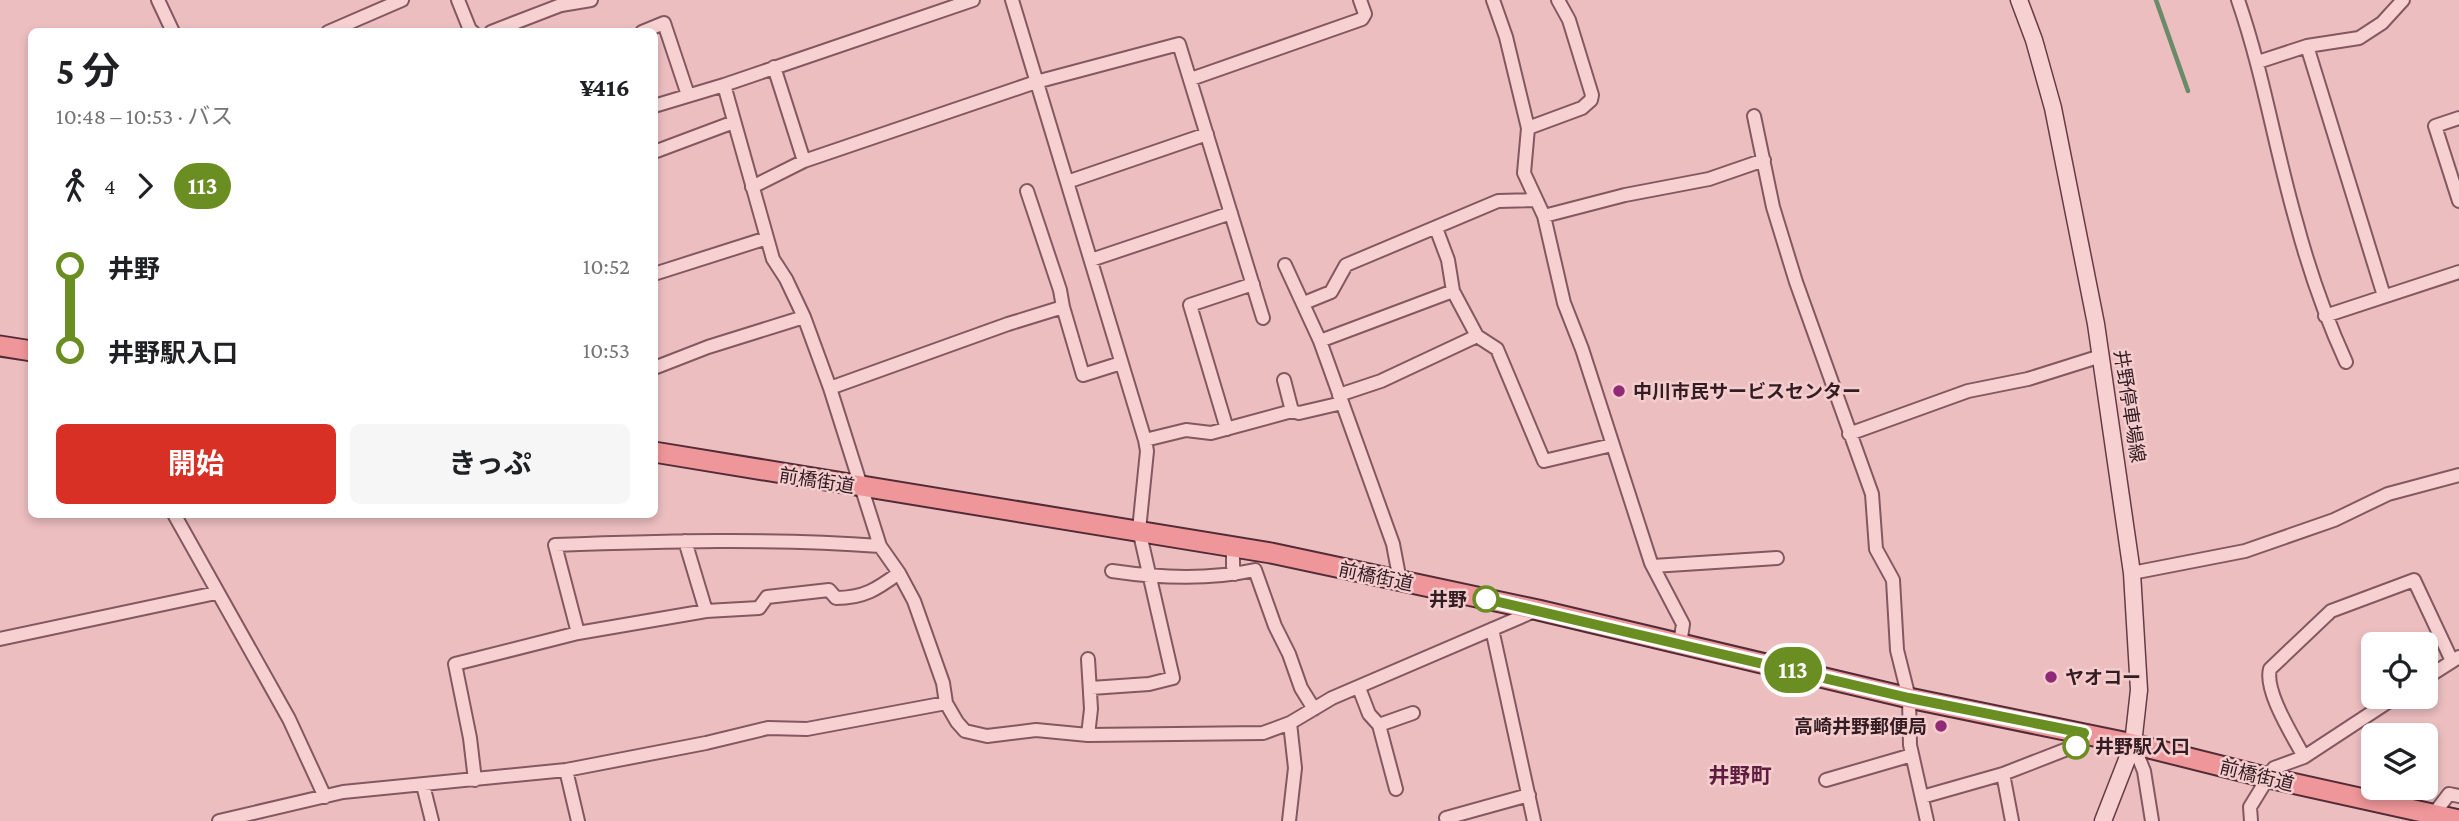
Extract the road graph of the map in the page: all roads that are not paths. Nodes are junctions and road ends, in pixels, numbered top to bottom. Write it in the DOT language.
graph roads {
  1 [pos="158,0"];
  2 [pos="402,0"];
  3 [pos="458,0"];
  4 [pos="591,0"];
  5 [pos="973,0"];
  6 [pos="1012,0"];
  7 [pos="1360,0"];
  8 [pos="1493,0"];
  9 [pos="1558,0"];
  10 [pos="2020,0"];
  11 [pos="2238,0"];
  12 [pos="2403,0"];
  13 [pos="171,28"];
  14 [pos="337,28"];
  15 [pos="471,28"];
  16 [pos="501,28"];
  17 [pos="652,28"];
  18 [pos="2307,46"];
  19 [pos="2258,62"];
  20 [pos="774,67"];
  21 [pos="1191,79"];
  22 [pos="1036,82"];
  23 [pos="724,85"];
  24 [pos="688,95"];
  25 [pos="658,105"];
  26 [pos="1754,116"];
  27 [pos="2459,118"];
  28 [pos="734,122"];
  29 [pos="1528,128"];
  30 [pos="1207,134"];
  31 [pos="658,150"];
  32 [pos="1764,160"];
  33 [pos="804,161"];
  34 [pos="1067,182"];
  35 [pos="752,187"];
  36 [pos="1027,191"];
  37 [pos="1535,200"];
  38 [pos="2459,201"];
  39 [pos="1231,213"];
  40 [pos="1544,216"];
  41 [pos="1436,228"];
  42 [pos="767,238"];
  43 [pos="1091,260"];
  44 [pos="1285,265"];
  45 [pos="2459,272"];
  46 [pos="658,273"];
  47 [pos="1253,284"];
  48 [pos="1453,291"];
  49 [pos="2384,296"];
  50 [pos="1304,303"];
  51 [pos="1063,307"];
  52 [pos="2325,316"];
  53 [pos="804,317"];
  54 [pos="1263,318"];
  55 [pos="1477,336"];
  56 [pos="1320,341"];
  57 [pos="0,346"];
  58 [pos="28,350"];
  59 [pos="2101,356"];
  60 [pos="2346,362"];
  61 [pos="1121,363"];
  62 [pos="658,366"];
  63 [pos="1284,380"];
  64 [pos="831,388"];
  65 [pos="1340,399"];
  66 [pos="1292,411"];
  67 [pos="1227,429"];
  68 [pos="1849,434"];
  69 [pos="1145,440"];
  70 [pos="1612,445"];
  71 [pos="658,453"];
  72 [pos="2459,475"];
  73 [pos="860,487"];
  74 [pos="176,518"];
  75 [pos="1139,530"];
  76 [pos="685,541"];
  77 [pos="880,546"];
  78 [pos="1233,547"];
  79 [pos="1777,558"];
  80 [pos="1653,566"];
  81 [pos="1112,571"];
  82 [pos="899,573"];
  83 [pos="2132,573"];
  84 [pos="1236,574"];
  85 [pos="1150,575"];
  86 [pos="1400,581"];
  87 [pos="216,593"];
  88 [pos="1538,610"];
  89 [pos="706,611"];
  90 [pos="1492,629"];
  91 [pos="579,633"];
  92 [pos="0,639"];
  93 [pos="1680,644"];
  94 [pos="1088,659"];
  95 [pos="2455,659"];
  96 [pos="2438,670"];
  97 [pos="1091,688"];
  98 [pos="1359,688"];
  99 [pos="1909,698"];
  100 [pos="946,703"];
  101 [pos="1314,709"];
  102 [pos="2377,709"];
  103 [pos="1413,713"];
  104 [pos="1290,723"];
  105 [pos="1379,725"];
  106 [pos="2084,733"];
  107 [pos="1088,736"];
  108 [pos="2133,744"];
  109 [pos="1912,755"];
  110 [pos="2304,757"];
  111 [pos="566,770"];
  112 [pos="2003,774"];
  113 [pos="2269,778"];
  114 [pos="475,780"];
  115 [pos="1826,780"];
  116 [pos="423,785"];
  117 [pos="1396,789"];
  118 [pos="1529,794"];
  119 [pos="2459,796"];
  120 [pos="325,797"];
  121 [pos="1922,797"];
  122 [pos="1446,818"];
  123 [pos="2431,818"];
  124 [pos="2459,820"];
  125 [pos="219,821"];
  126 [pos="432,821"];
  127 [pos="578,821"];
  128 [pos="1289,821"];
  129 [pos="1534,821"];
  130 [pos="1927,821"];
  131 [pos="2012,821"];
  132 [pos="2103,821"];
  133 [pos="2152,821"];
  134 [pos="2251,821"];
  1 -- 13 [label="street"];
  2 -- 14 [label="street"];
  3 -- 15 [label="street"];
  4 -- 16 [label="street"];
  5 -- 20 [label="street"];
  6 -- 22 [label="street"];
  7 -- 21 [label="street"];
  8 -- 29 [label="street"];
  9 -- 29 [label="street"];
  10 -- 59 [label="main road, 井野停車場線"];
  11 -- 19 [label="street"];
  12 -- 18 [label="street"];
  17 -- 24 [label="street"];
  18 -- 19 [label="street"];
  18 -- 49 [label="street"];
  19 -- 52 [label="street"];
  20 -- 23 [label="street"];
  20 -- 33 [label="street"];
  21 -- 22 [label="street"];
  21 -- 30 [label="street"];
  22 -- 33 [label="street"];
  22 -- 34 [label="street"];
  23 -- 24 [label="street"];
  23 -- 28 [label="street"];
  24 -- 25 [label="street"];
  26 -- 32 [label="street"];
  27 -- 38 [label="street"];
  28 -- 31 [label="street"];
  28 -- 35 [label="street"];
  29 -- 37 [label="street"];
  30 -- 34 [label="street"];
  30 -- 39 [label="street"];
  32 -- 40 [label="street"];
  32 -- 68 [label="street"];
  33 -- 35 [label="street"];
  34 -- 43 [label="street"];
  35 -- 42 [label="street"];
  36 -- 51 [label="street"];
  37 -- 40 [label="street"];
  37 -- 41 [label="street"];
  39 -- 43 [label="street"];
  39 -- 47 [label="street"];
  40 -- 70 [label="street"];
  41 -- 48 [label="street"];
  41 -- 50 [label="street"];
  42 -- 46 [label="street"];
  42 -- 53 [label="street"];
  43 -- 61 [label="street"];
  44 -- 50 [label="street"];
  45 -- 49 [label="street"];
  47 -- 54 [label="street"];
  47 -- 67 [label="street"];
  48 -- 55 [label="street"];
  48 -- 56 [label="street"];
  49 -- 52 [label="street"];
  50 -- 56 [label="street"];
  51 -- 61 [label="street"];
  51 -- 64 [label="street"];
  52 -- 60 [label="street"];
  53 -- 62 [label="street"];
  53 -- 64 [label="street"];
  55 -- 65 [label="street"];
  55 -- 70 [label="street"];
  56 -- 65 [label="street"];
  57 -- 58 [label="main road"];
  59 -- 68 [label="street"];
  59 -- 83 [label="main road, 井野停車場線"];
  61 -- 69 [label="street"];
  63 -- 66 [label="street"];
  64 -- 73 [label="street"];
  65 -- 66 [label="street"];
  65 -- 86 [label="street"];
  66 -- 67 [label="street"];
  67 -- 69 [label="street"];
  68 -- 99 [label="street"];
  69 -- 75 [label="street"];
  70 -- 80 [label="street"];
  71 -- 73 [label="main road, 前橋街道"];
  72 -- 83 [label="street"];
  73 -- 75 [label="main road, 前橋街道"];
  73 -- 77 [label="street"];
  74 -- 87 [label="street"];
  75 -- 78 [label="main road, 前橋街道"];
  75 -- 85 [label="street"];
  76 -- 77 [label="street"];
  76 -- 89 [label="street"];
  76 -- 91 [label="street"];
  77 -- 82 [label="street"];
  78 -- 84 [label="street"];
  78 -- 86 [label="main road, 前橋街道"];
  79 -- 80 [label="street"];
  80 -- 93 [label="street"];
  81 -- 85 [label="street"];
  82 -- 89 [label="street"];
  82 -- 100 [label="street"];
  83 -- 108 [label="main road, 井野停車場線"];
  84 -- 85 [label="street"];
  84 -- 101 [label="street"];
  85 -- 97 [label="street"];
  86 -- 88 [label="main road, 前橋街道"];
  87 -- 92 [label="street"];
  87 -- 120 [label="street"];
  88 -- 90 [label="street"];
  88 -- 93 [label="main road, 前橋街道"];
  89 -- 91 [label="street"];
  90 -- 98 [label="street"];
  90 -- 118 [label="street"];
  91 -- 114 [label="street"];
  93 -- 99 [label="main road, 前橋街道"];
  94 -- 97 [label="street"];
  95 -- 96 [label="street"];
  95 -- 110 [label="street"];
  97 -- 107 [label="street"];
  98 -- 101 [label="street"];
  98 -- 105 [label="street"];
  99 -- 106 [label="main road, 前橋街道"];
  99 -- 109 [label="street"];
  100 -- 107 [label="street"];
  100 -- 111 [label="street"];
  101 -- 104 [label="street"];
  102 -- 110 [label="street"];
  103 -- 105 [label="street"];
  104 -- 107 [label="street"];
  104 -- 128 [label="street"];
  105 -- 117 [label="street"];
  106 -- 108 [label="main road, 前橋街道"];
  106 -- 112 [label="street"];
  108 -- 113 [label="main road, 前橋街道"];
  108 -- 132 [label="main road, 井野停車場線"];
  108 -- 133 [label="street"];
  109 -- 115 [label="street"];
  109 -- 121 [label="street"];
  110 -- 113 [label="street"];
  111 -- 114 [label="street"];
  111 -- 127 [label="street"];
  112 -- 121 [label="street"];
  112 -- 131 [label="street"];
  113 -- 123 [label="main road, 前橋街道"];
  113 -- 134 [label="street"];
  114 -- 116 [label="street"];
  116 -- 120 [label="street"];
  116 -- 126 [label="street"];
  118 -- 122 [label="street"];
  118 -- 129 [label="street"];
  119 -- 123 [label="street"];
  120 -- 125 [label="street"];
  121 -- 130 [label="street"];
  123 -- 124 [label="main road, 前橋街道"];
}
